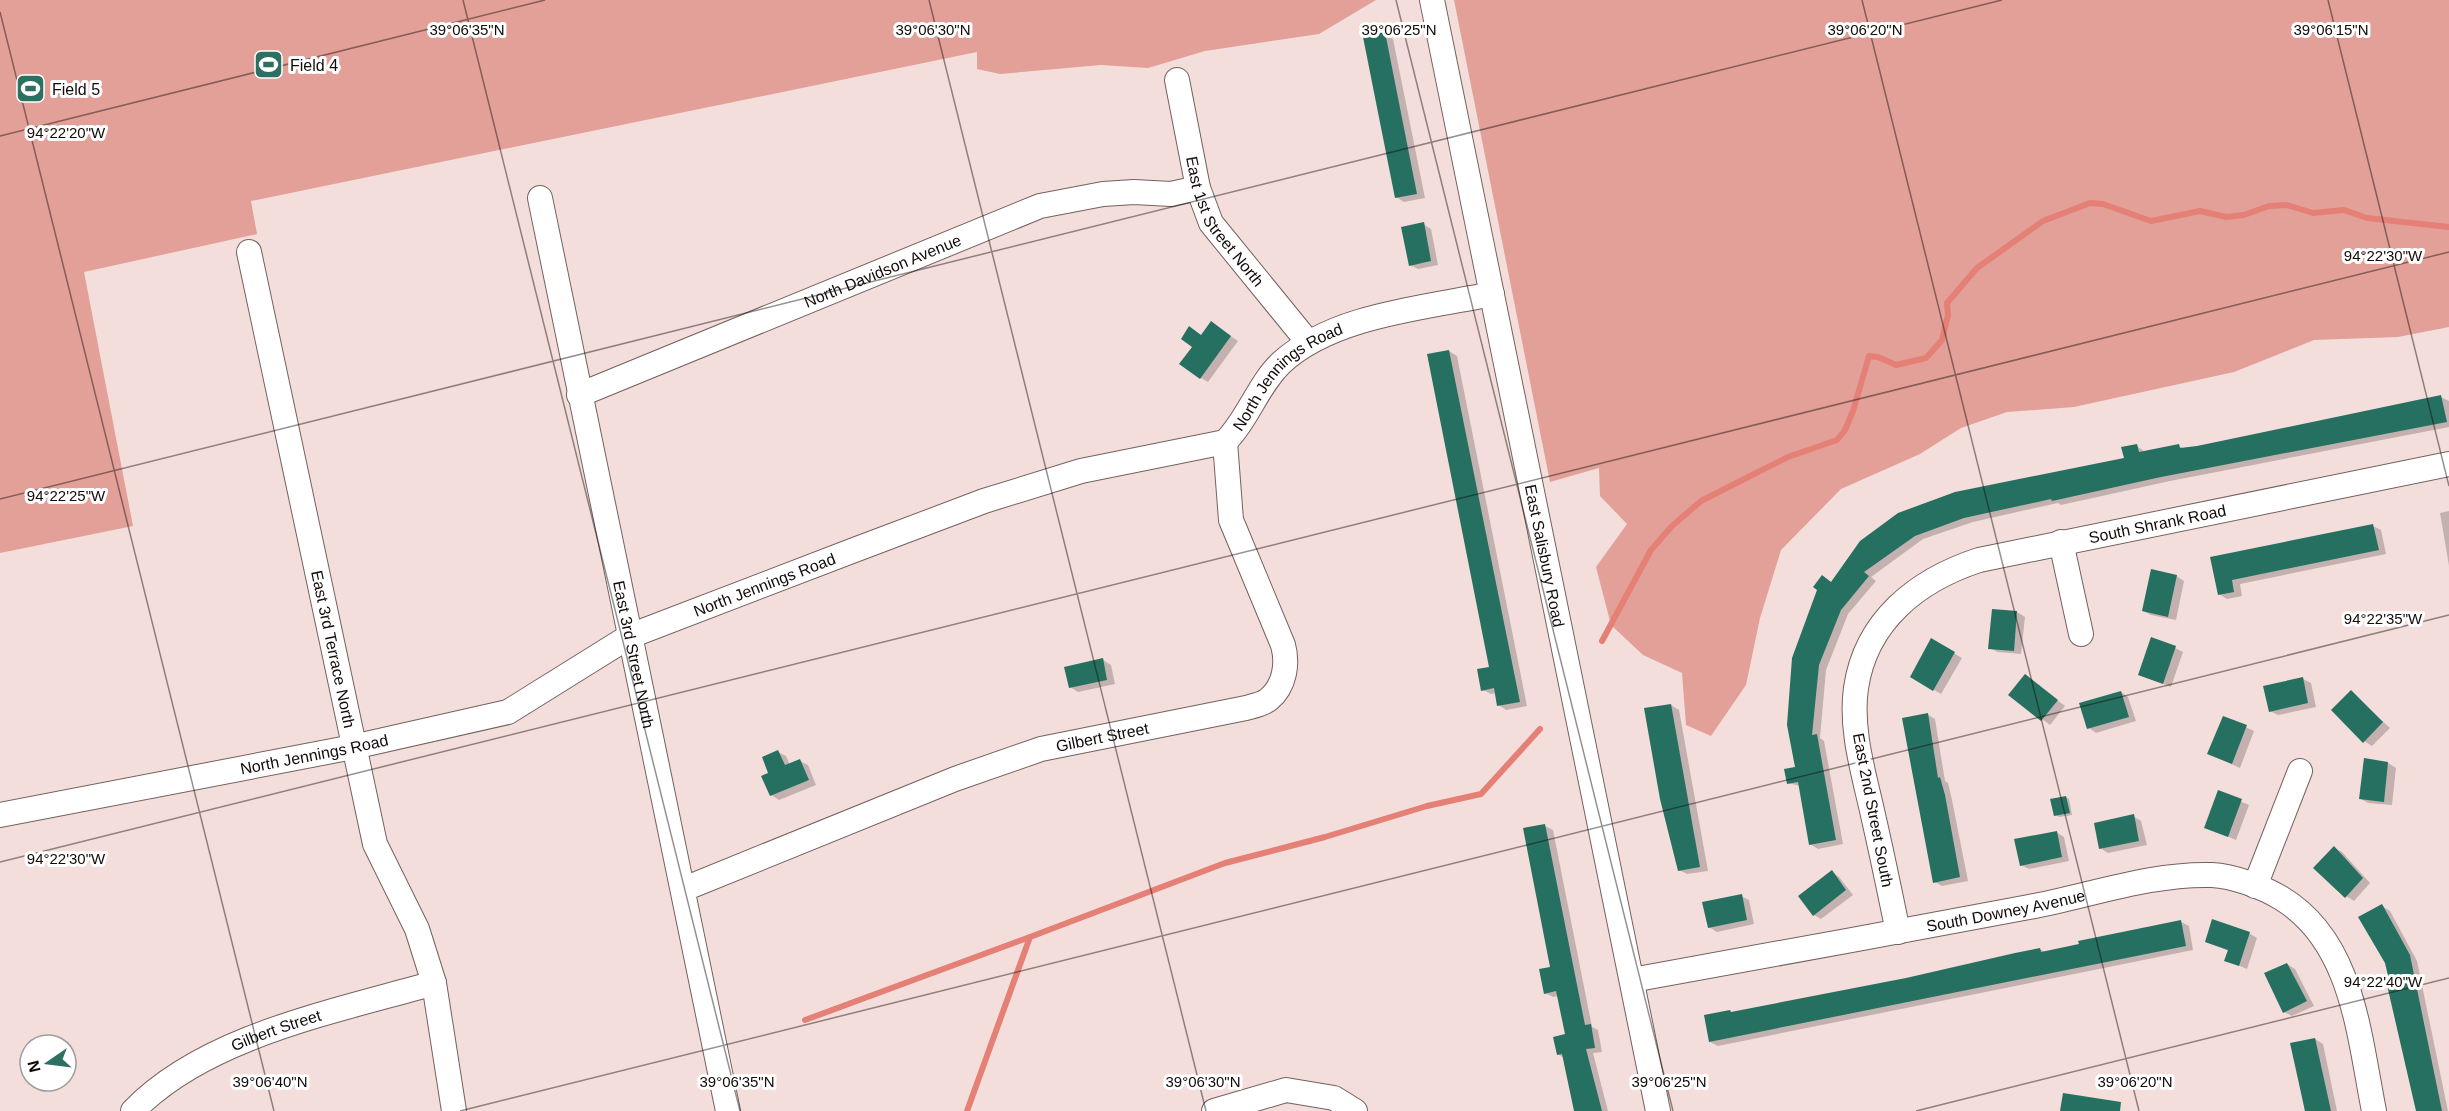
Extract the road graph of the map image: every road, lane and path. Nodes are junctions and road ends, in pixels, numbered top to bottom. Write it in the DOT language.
graph roads {
  1 [pos="1432,0"];
  2 [pos="1177,80"];
  3 [pos="1198,188"];
  4 [pos="540,198"];
  5 [pos="249,252"];
  6 [pos="1492,294"];
  7 [pos="1308,342"];
  8 [pos="579,395"];
  9 [pos="1226,441"];
  10 [pos="2449,464"];
  11 [pos="2061,542"];
  12 [pos="1884,622"];
  13 [pos="2081,634"];
  14 [pos="630,636"];
  15 [pos="353,747"];
  16 [pos="2300,771"];
  17 [pos="0,815"];
  18 [pos="2255,886"];
  19 [pos="684,889"];
  20 [pos="1898,932"];
  21 [pos="1632,980"];
  22 [pos="434,983"];
  23 [pos="133,1111"];
  24 [pos="454,1111"];
  25 [pos="728,1111"];
  26 [pos="1214,1111"];
  27 [pos="1355,1111"];
  28 [pos="1658,1111"];
  29 [pos="2374,1111"];
  1 -- 6 [label="street, East Salisbury Road"];
  2 -- 3 [label="street, East 1st Street North"];
  3 -- 7 [label="street, East 1st Street North"];
  3 -- 8 [label="street, North Davidson Avenue"];
  4 -- 8 [label="street, East 3rd Street North"];
  5 -- 15 [label="street, East 3rd Terrace North"];
  6 -- 7 [label="street, North Jennings Road"];
  6 -- 21 [label="street, East Salisbury Road"];
  7 -- 9 [label="street, North Jennings Road"];
  8 -- 14 [label="street, East 3rd Street North"];
  9 -- 14 [label="street, North Jennings Road"];
  9 -- 19 [label="street, Gilbert Street"];
  10 -- 11 [label="street, South Shrank Road"];
  11 -- 12 [label="street, South Shrank Road"];
  11 -- 13 [label="street"];
  12 -- 20 [label="street, East 2nd Street South"];
  14 -- 15 [label="street, North Jennings Road"];
  14 -- 19 [label="street, East 3rd Street North"];
  15 -- 17 [label="street, North Jennings Road"];
  15 -- 22 [label="street, East 3rd Terrace North"];
  16 -- 18 [label="street"];
  18 -- 20 [label="street, South Downey Avenue"];
  18 -- 29 [label="street, South Downey Avenue"];
  19 -- 25 [label="street, East 3rd Street North"];
  20 -- 21 [label="street, South Downey Avenue"];
  21 -- 28 [label="street, East Salisbury Road"];
  22 -- 23 [label="street, Gilbert Street"];
  22 -- 24 [label="street, East 3rd Terrace North"];
  26 -- 27 [label="street"];
}
